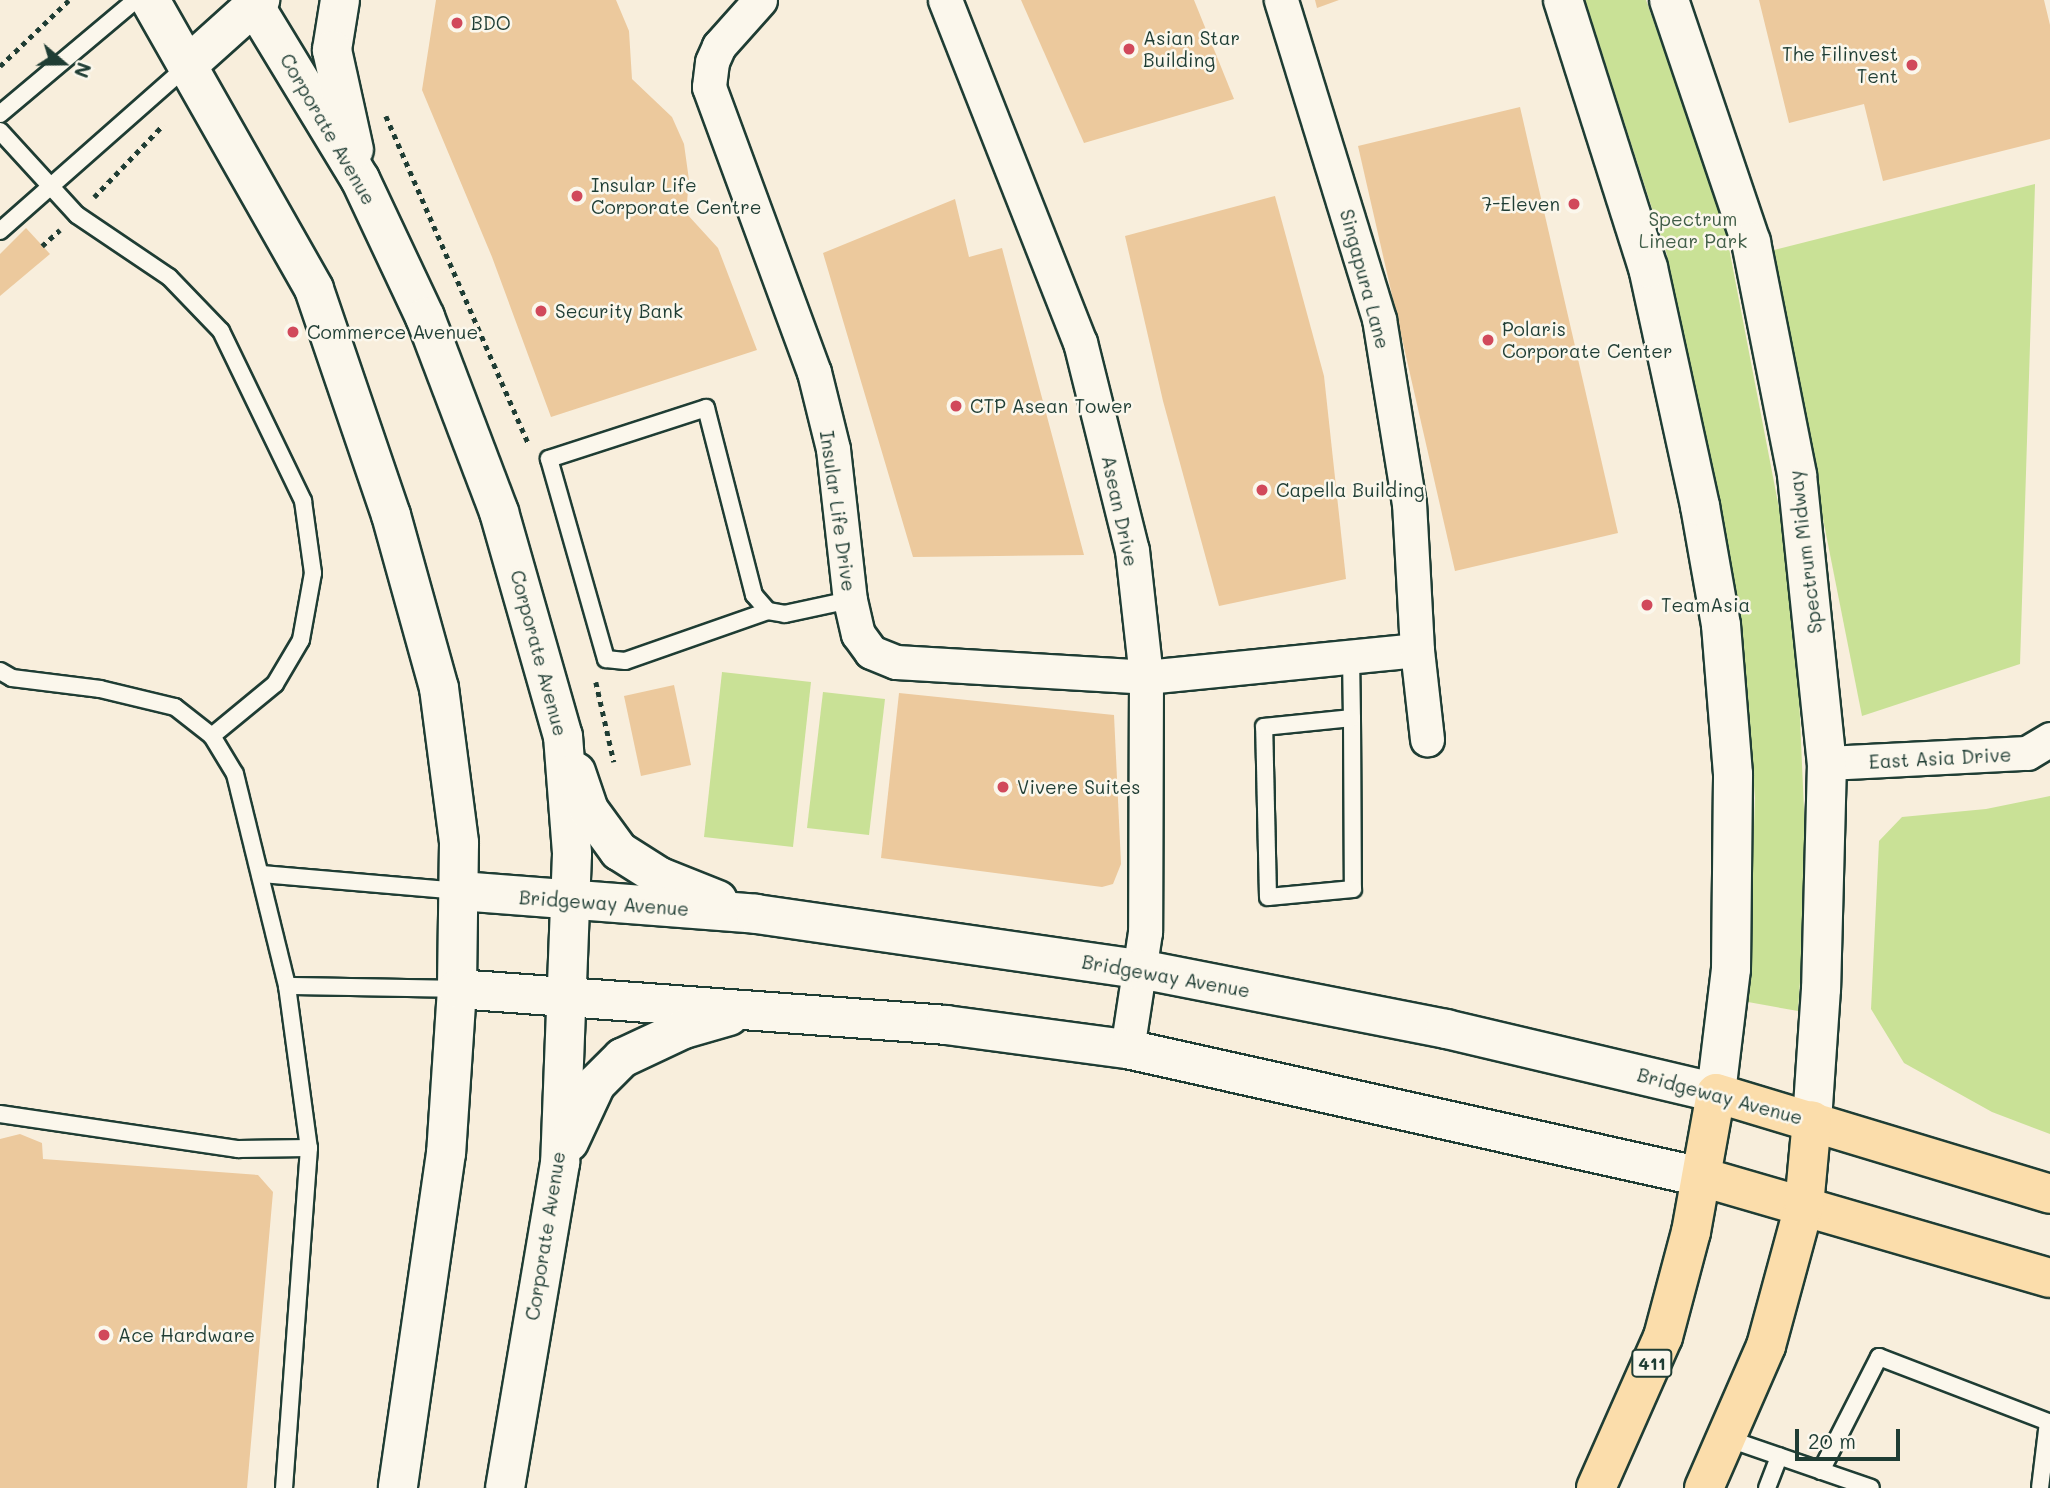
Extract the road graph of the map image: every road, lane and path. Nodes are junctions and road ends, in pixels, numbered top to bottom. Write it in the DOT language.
graph roads {
  1 [pos="69,0"];
  2 [pos="136,0"];
  3 [pos="150,0"];
  4 [pos="340,0"];
  5 [pos="760,0"];
  6 [pos="945,0"];
  7 [pos="1281,0"];
  8 [pos="1563,0"];
  9 [pos="1669,0"];
  10 [pos="255,2"];
  11 [pos="189,64"];
  12 [pos="0,66"];
  13 [pos="0,114"];
  14 [pos="167,121"];
  15 [pos="0,131"];
  16 [pos="360,179"];
  17 [pos="50,189"];
  18 [pos="77,215"];
  19 [pos="0,231"];
  20 [pos="42,246"];
  21 [pos="850,600"];
  22 [pos="768,611"];
  23 [pos="1417,650"];
  24 [pos="1351,656"];
  25 [pos="0,671"];
  26 [pos="1146,677"];
  27 [pos="1352,718"];
  28 [pos="212,736"];
  29 [pos="563,736"];
  30 [pos="1427,739"];
  31 [pos="2050,739"];
  32 [pos="1827,763"];
  33 [pos="261,874"];
  34 [pos="460,891"];
  35 [pos="570,901"];
  36 [pos="756,914"];
  37 [pos="1140,969"];
  38 [pos="287,986"];
  39 [pos="457,989"];
  40 [pos="568,995"];
  41 [pos="747,1011"];
  42 [pos="1127,1049"];
  43 [pos="1716,1093"];
  44 [pos="0,1114"];
  45 [pos="1811,1120"];
  46 [pos="309,1147"];
  47 [pos="560,1163"];
  48 [pos="1702,1177"];
  49 [pos="2048,1193"];
  50 [pos="1804,1206"];
  51 [pos="2041,1278"];
  52 [pos="1729,1438"];
  53 [pos="1779,1456"];
  54 [pos="1821,1471"];
  55 [pos="284,1488"];
  56 [pos="398,1488"];
  57 [pos="505,1488"];
  58 [pos="1595,1488"];
  59 [pos="1704,1488"];
  60 [pos="1768,1488"];
  61 [pos="1871,1488"];
  62 [pos="2040,1488"];
  1 -- 12 [label="path"];
  2 -- 13 [label="lane"];
  3 -- 11 [label="street"];
  4 -- 16 [label="street"];
  5 -- 21 [label="street, Insular Life Drive"];
  6 -- 26 [label="street, Asean Drive"];
  7 -- 23 [label="street, Singapura Lane"];
  8 -- 43 [label="street"];
  9 -- 32 [label="street, Spectrum Midway"];
  10 -- 11 [label="street"];
  10 -- 16 [label="street, Corporate Avenue"];
  11 -- 17 [label="lane"];
  11 -- 34 [label="street"];
  14 -- 18 [label="path"];
  15 -- 17 [label="lane"];
  16 -- 29 [label="street, Corporate Avenue"];
  17 -- 18 [label="lane"];
  17 -- 19 [label="lane"];
  18 -- 20 [label="path"];
  18 -- 28 [label="lane"];
  21 -- 22 [label="lane"];
  21 -- 26 [label="street, Insular Life Drive"];
  22 -- 22 [label="lane"];
  23 -- 24 [label="street"];
  23 -- 30 [label="street, Singapura Lane"];
  24 -- 26 [label="street"];
  24 -- 27 [label="lane"];
  25 -- 28 [label="lane"];
  26 -- 37 [label="street, Asean Drive"];
  27 -- 27 [label="lane"];
  28 -- 33 [label="lane"];
  29 -- 35 [label="street, Corporate Avenue"];
  29 -- 36 [label="street"];
  31 -- 32 [label="street, East Asia Drive"];
  32 -- 45 [label="street, Spectrum Midway"];
  33 -- 34 [label="lane, Bridgeway Avenue"];
  33 -- 38 [label="lane"];
  34 -- 35 [label="street, Bridgeway Avenue"];
  34 -- 39 [label="street"];
  35 -- 36 [label="street, Bridgeway Avenue"];
  35 -- 40 [label="street, Corporate Avenue"];
  36 -- 37 [label="street, Bridgeway Avenue"];
  37 -- 42 [label="street, Asean Drive"];
  37 -- 43 [label="street, Bridgeway Avenue"];
  38 -- 39 [label="lane"];
  38 -- 46 [label="lane"];
  39 -- 40 [label="street"];
  39 -- 56 [label="street"];
  40 -- 41 [label="street"];
  40 -- 47 [label="street, Corporate Avenue"];
  41 -- 42 [label="street"];
  41 -- 47 [label="street"];
  42 -- 48 [label="street"];
  43 -- 45 [label="highway, Bridgeway Avenue"];
  43 -- 48 [label="highway, 411"];
  44 -- 46 [label="lane"];
  45 -- 49 [label="highway, Bridgeway Avenue"];
  45 -- 50 [label="highway"];
  46 -- 55 [label="lane"];
  47 -- 57 [label="street, Corporate Avenue"];
  48 -- 50 [label="highway"];
  48 -- 58 [label="highway, 411"];
  50 -- 51 [label="highway"];
  50 -- 52 [label="highway"];
  52 -- 53 [label="lane"];
  52 -- 59 [label="highway"];
  53 -- 54 [label="lane"];
  53 -- 60 [label="lane"];
  54 -- 61 [label="lane"];
  54 -- 62 [label="lane"];
}
